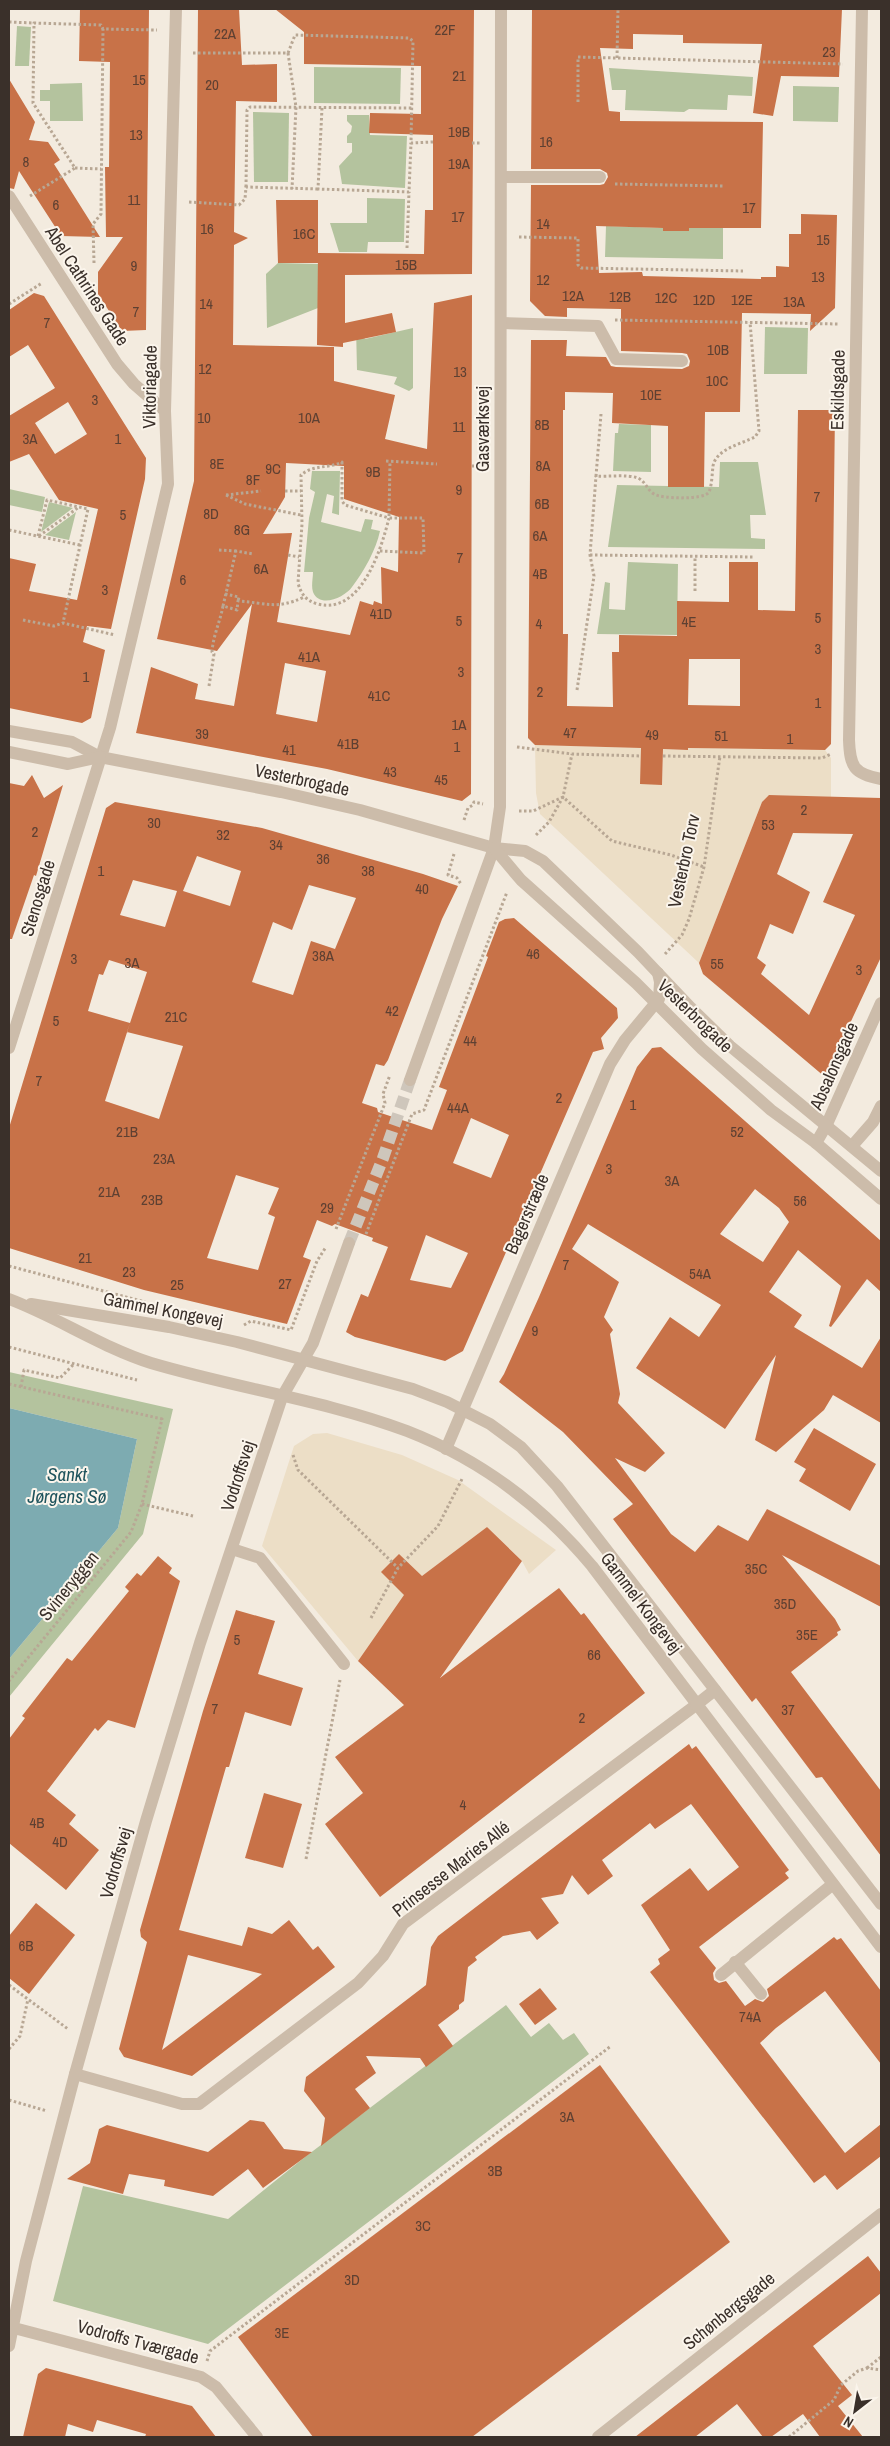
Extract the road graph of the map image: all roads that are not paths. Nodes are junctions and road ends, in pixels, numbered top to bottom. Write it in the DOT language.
graph roads {
  1 [pos="176,9"];
  2 [pos="501,9"];
  3 [pos="862,9"];
  4 [pos="501,177"];
  5 [pos="600,177"];
  6 [pos="12,201"];
  7 [pos="501,323"];
  8 [pos="682,361"];
  9 [pos="165,411"];
  10 [pos="9,731"];
  11 [pos="9,752"];
  12 [pos="100,758"];
  13 [pos="881,779"];
  14 [pos="494,848"];
  15 [pos="655,970"];
  16 [pos="657,1002"];
  17 [pos="881,1003"];
  18 [pos="9,1048"];
  19 [pos="410,1080"];
  20 [pos="881,1106"];
  21 [pos="827,1124"];
  22 [pos="816,1143"];
  23 [pos="852,1146"];
  24 [pos="881,1171"];
  25 [pos="881,1199"];
  26 [pos="349,1243"];
  27 [pos="11,1300"];
  28 [pos="304,1360"];
  29 [pos="282,1397"];
  30 [pos="464,1409"];
  31 [pos="446,1449"];
  32 [pos="232,1549"];
  33 [pos="344,1664"];
  34 [pos="715,1690"];
  35 [pos="696,1705"];
  36 [pos="833,1884"];
  37 [pos="881,1904"];
  38 [pos="881,1947"];
  39 [pos="735,1962"];
  40 [pos="721,1974"];
  41 [pos="761,1994"];
  42 [pos="75,2074"];
  43 [pos="881,2214"];
  44 [pos="14,2328"];
  45 [pos="9,2346"];
  46 [pos="258,2437"];
  47 [pos="598,2437"];
  1 -- 9 [label="street, Viktoriagade"];
  2 -- 4 [label="street, Gasværksvej"];
  3 -- 13 [label="street, Eskildsgade"];
  4 -- 5 [label="street"];
  4 -- 7 [label="street, Gasværksvej"];
  6 -- 9 [label="street, Abel Cathrines Gade"];
  7 -- 8 [label="street"];
  7 -- 14 [label="street, Gasværksvej"];
  9 -- 12 [label="street, Viktoriagade"];
  10 -- 12 [label="street, Vesterbrogade"];
  11 -- 12 [label="street, Vesterbrogade"];
  12 -- 14 [label="street, Vesterbrogade"];
  12 -- 18 [label="street, Stenosgade"];
  14 -- 15 [label="street, Vesterbrogade"];
  14 -- 16 [label="street, Vesterbrogade"];
  14 -- 19 [label="street"];
  15 -- 16 [label="street"];
  15 -- 21 [label="street, Vesterbrogade"];
  16 -- 22 [label="street, Vesterbrogade"];
  16 -- 30 [label="street, Bagerstræde"];
  17 -- 21 [label="street, Absalonsgade"];
  20 -- 23 [label="street"];
  21 -- 22 [label="street, Absalonsgade"];
  21 -- 23 [label="street, Vesterbrogade"];
  22 -- 25 [label="street, Vesterbrogade"];
  23 -- 24 [label="street, Vesterbrogade"];
  26 -- 28 [label="street"];
  27 -- 28 [label="street, Gammel Kongevej"];
  27 -- 29 [label="street, Gammel Kongevej"];
  28 -- 29 [label="street"];
  28 -- 30 [label="street, Gammel Kongevej"];
  29 -- 31 [label="street, Gammel Kongevej"];
  29 -- 32 [label="street, Vodroffsvej"];
  30 -- 31 [label="street, Bagerstræde"];
  30 -- 34 [label="street, Gammel Kongevej"];
  31 -- 35 [label="street, Gammel Kongevej"];
  32 -- 33 [label="street"];
  32 -- 42 [label="street, Vodroffsvej"];
  34 -- 35 [label="street, Prinsesse Maries Allé"];
  34 -- 37 [label="street, Gammel Kongevej"];
  35 -- 36 [label="street, Gammel Kongevej"];
  35 -- 42 [label="street, Prinsesse Maries Allé"];
  36 -- 38 [label="street, Gammel Kongevej"];
  36 -- 39 [label="street"];
  39 -- 40 [label="street"];
  39 -- 41 [label="street"];
  42 -- 44 [label="street, Vodroffsvej"];
  43 -- 47 [label="street, Schønbergsgade"];
  44 -- 45 [label="street, Vodroffsvej"];
  44 -- 46 [label="street, Vodroffs Tværgade"];
}
